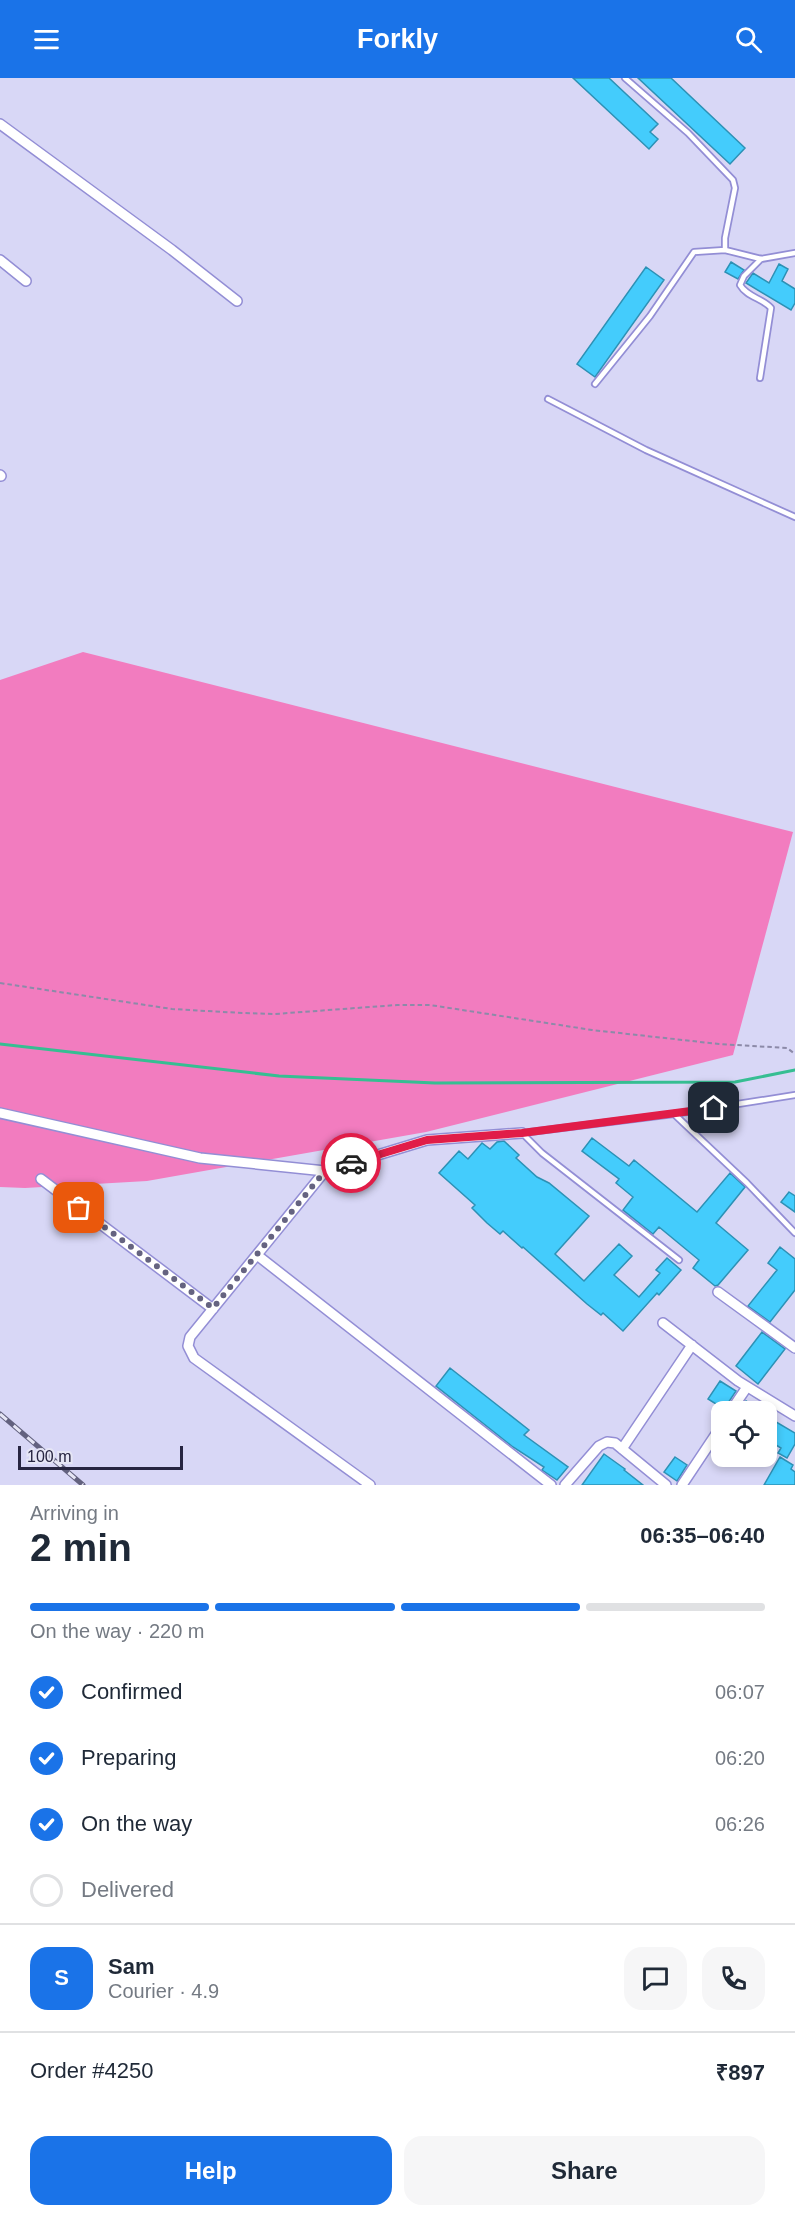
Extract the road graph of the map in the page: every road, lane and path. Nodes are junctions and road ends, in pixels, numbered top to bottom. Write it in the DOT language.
graph roads {
  1 [pos="625,78"];
  2 [pos="0,124"];
  3 [pos="725,250"];
  4 [pos="795,253"];
  5 [pos="761,259"];
  6 [pos="0,260"];
  7 [pos="26,281"];
  8 [pos="237,301"];
  9 [pos="760,378"];
  10 [pos="595,384"];
  11 [pos="548,399"];
  12 [pos="795,517"];
  13 [pos="0,983"];
  14 [pos="795,1047"];
  15 [pos="787,1048"];
  16 [pos="795,1054"];
  17 [pos="795,1095"];
  18 [pos="0,1113"];
  19 [pos="674,1114"];
  20 [pos="522,1133"];
  21 [pos="325,1171"];
  22 [pos="41,1179"];
  23 [pos="795,1233"];
  24 [pos="257,1255"];
  25 [pos="679,1260"];
  26 [pos="718,1292"];
  27 [pos="213,1308"];
  28 [pos="663,1323"];
  29 [pos="692,1345"];
  30 [pos="795,1348"];
  31 [pos="747,1387"];
  32 [pos="737,1401"];
  33 [pos="795,1416"];
  34 [pos="711,1442"];
  35 [pos="622,1449"];
  36 [pos="370,1485"];
  37 [pos="551,1485"];
  38 [pos="565,1485"];
  39 [pos="666,1485"];
  40 [pos="682,1485"];
  1 -- 3 [label="lane"];
  2 -- 8 [label="street"];
  3 -- 5 [label="lane"];
  3 -- 10 [label="lane"];
  4 -- 5 [label="lane"];
  5 -- 9 [label="lane"];
  6 -- 7 [label="street"];
  11 -- 12 [label="lane"];
  13 -- 15 [label="path"];
  14 -- 15 [label="path"];
  15 -- 16 [label="path"];
  17 -- 19 [label="lane"];
  18 -- 21 [label="street"];
  19 -- 20 [label="lane"];
  19 -- 23 [label="lane"];
  20 -- 21 [label="street"];
  20 -- 25 [label="lane"];
  21 -- 24 [label="street"];
  22 -- 27 [label="street"];
  24 -- 27 [label="street"];
  24 -- 37 [label="street"];
  26 -- 30 [label="street"];
  27 -- 36 [label="street"];
  28 -- 29 [label="street"];
  29 -- 31 [label="street"];
  29 -- 35 [label="street"];
  31 -- 32 [label="street"];
  31 -- 33 [label="street"];
  34 -- 40 [label="street"];
  35 -- 38 [label="street"];
  35 -- 39 [label="street"];
}
